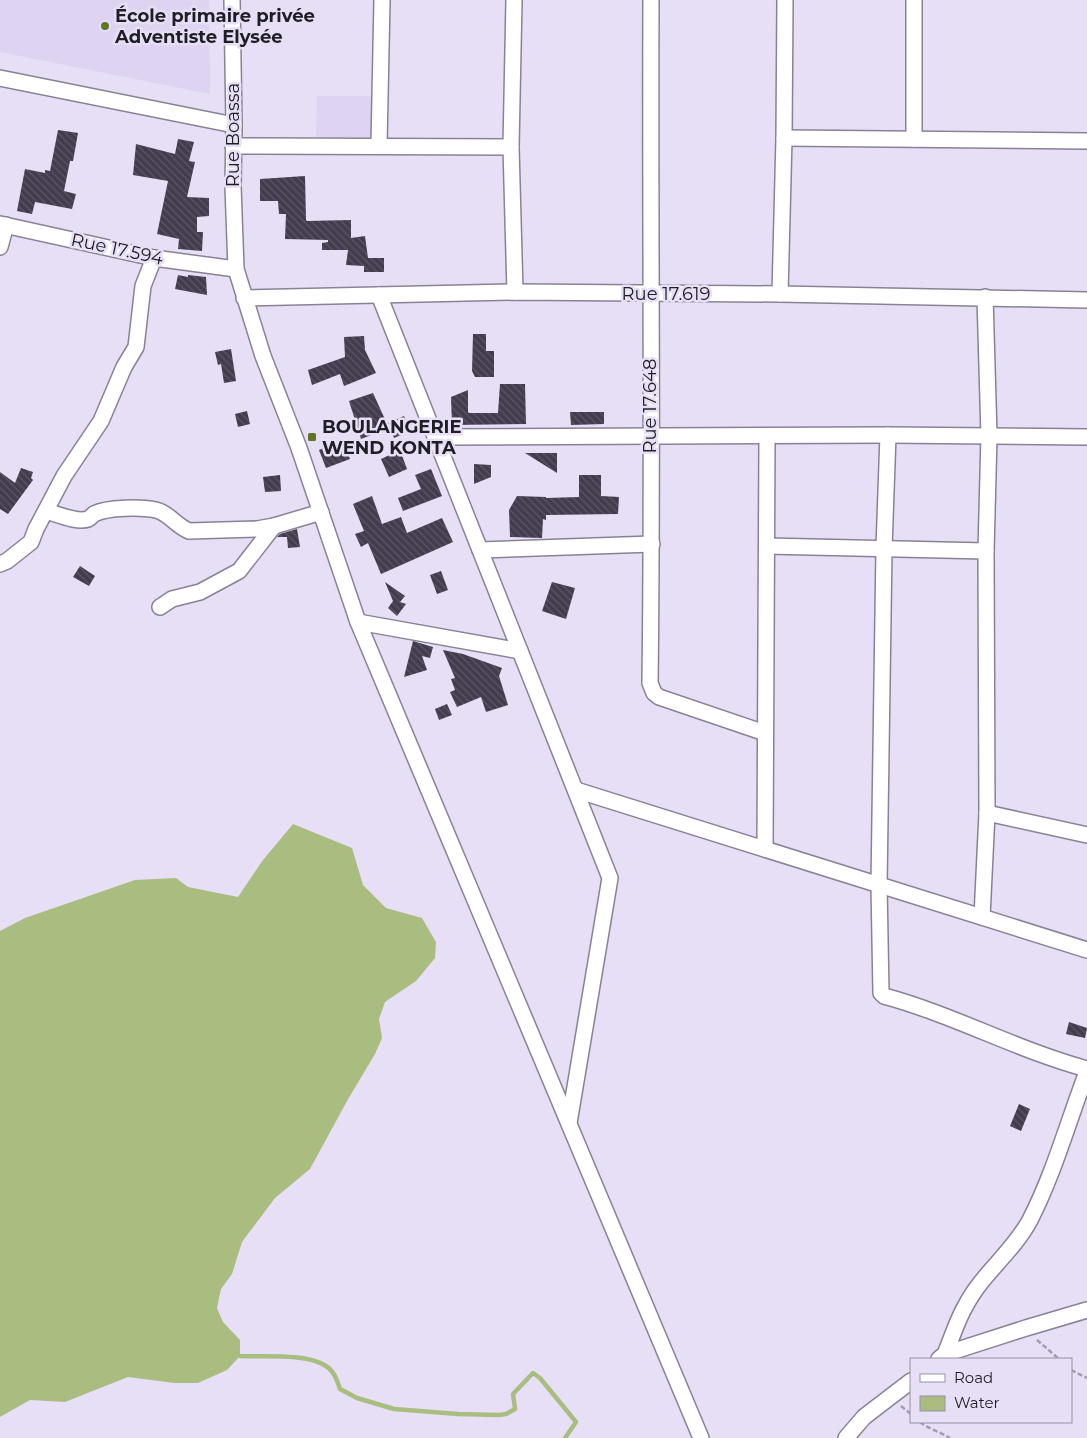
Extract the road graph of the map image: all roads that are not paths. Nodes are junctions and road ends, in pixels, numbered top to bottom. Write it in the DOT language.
graph roads {
  1 [pos="232,0"];
  2 [pos="382,0"];
  3 [pos="514,0"];
  4 [pos="651,0"];
  5 [pos="786,0"];
  6 [pos="914,0"];
  7 [pos="0,78"];
  8 [pos="234,125"];
  9 [pos="784,138"];
  10 [pos="914,139"];
  11 [pos="1087,141"];
  12 [pos="233,146"];
  13 [pos="379,146"];
  14 [pos="511,147"];
  15 [pos="3,225"];
  16 [pos="0,247"];
  17 [pos="154,258"];
  18 [pos="236,270"];
  19 [pos="515,292"];
  20 [pos="650,294"];
  21 [pos="780,294"];
  22 [pos="379,296"];
  23 [pos="985,297"];
  24 [pos="244,298"];
  25 [pos="1087,300"];
  26 [pos="888,435"];
  27 [pos="650,436"];
  28 [pos="767,436"];
  29 [pos="989,436"];
  30 [pos="435,437"];
  31 [pos="1087,437"];
  32 [pos="46,511"];
  33 [pos="321,512"];
  34 [pos="274,526"];
  35 [pos="652,544"];
  36 [pos="767,546"];
  37 [pos="884,548"];
  38 [pos="480,550"];
  39 [pos="986,551"];
  40 [pos="0,564"];
  41 [pos="160,607"];
  42 [pos="358,622"];
  43 [pos="520,651"];
  44 [pos="765,733"];
  45 [pos="576,790"];
  46 [pos="987,813"];
  47 [pos="1087,836"];
  48 [pos="765,849"];
  49 [pos="878,884"];
  50 [pos="982,917"];
  51 [pos="1087,950"];
  52 [pos="1087,1071"];
  53 [pos="569,1122"];
  54 [pos="1087,1310"];
  55 [pos="942,1357"];
  56 [pos="910,1382"];
  57 [pos="701,1438"];
  58 [pos="846,1438"];
  1 -- 8 [label="street, Rue Boassa"];
  2 -- 13 [label="street"];
  3 -- 14 [label="street"];
  4 -- 20 [label="street, Rue 17.648"];
  5 -- 9 [label="street"];
  6 -- 10 [label="street"];
  7 -- 8 [label="street"];
  8 -- 12 [label="street, Rue Boassa"];
  9 -- 10 [label="street"];
  9 -- 21 [label="street"];
  10 -- 11 [label="street"];
  12 -- 13 [label="street"];
  12 -- 18 [label="street, Rue Boassa"];
  13 -- 14 [label="street"];
  14 -- 19 [label="street"];
  15 -- 16 [label="street"];
  15 -- 17 [label="street, Rue 17.594"];
  17 -- 18 [label="street, Rue 17.594"];
  17 -- 32 [label="street"];
  18 -- 24 [label="street, Rue Boassa"];
  19 -- 20 [label="street, Rue 17.619"];
  19 -- 22 [label="street, Rue 17.619"];
  20 -- 21 [label="street, Rue 17.619"];
  20 -- 27 [label="street, Rue 17.648"];
  21 -- 23 [label="street, Rue 17.619"];
  22 -- 24 [label="street, Rue 17.619"];
  22 -- 30 [label="street"];
  23 -- 25 [label="street, Rue 17.619"];
  23 -- 29 [label="street"];
  24 -- 33 [label="street, Rue Boassa"];
  26 -- 28 [label="street"];
  26 -- 29 [label="street"];
  26 -- 37 [label="street"];
  27 -- 28 [label="street"];
  27 -- 30 [label="street"];
  27 -- 35 [label="street, Rue 17.648"];
  28 -- 36 [label="street"];
  29 -- 31 [label="street"];
  29 -- 39 [label="street"];
  30 -- 38 [label="street"];
  32 -- 34 [label="street"];
  32 -- 40 [label="street"];
  33 -- 34 [label="street"];
  33 -- 42 [label="street, Rue Boassa"];
  34 -- 41 [label="street"];
  35 -- 38 [label="street"];
  35 -- 44 [label="street, Rue 17.648"];
  36 -- 37 [label="street"];
  36 -- 44 [label="street"];
  37 -- 39 [label="street"];
  37 -- 49 [label="street"];
  38 -- 43 [label="street"];
  39 -- 46 [label="street"];
  42 -- 43 [label="street"];
  42 -- 53 [label="street, Rue Boassa"];
  43 -- 45 [label="street"];
  44 -- 48 [label="street"];
  45 -- 48 [label="street"];
  45 -- 53 [label="street"];
  46 -- 47 [label="street"];
  46 -- 50 [label="street"];
  48 -- 49 [label="street"];
  49 -- 50 [label="street"];
  49 -- 52 [label="street"];
  50 -- 51 [label="street"];
  52 -- 55 [label="street"];
  53 -- 57 [label="street, Rue Boassa"];
  54 -- 55 [label="street"];
  56 -- 58 [label="street"];
}
